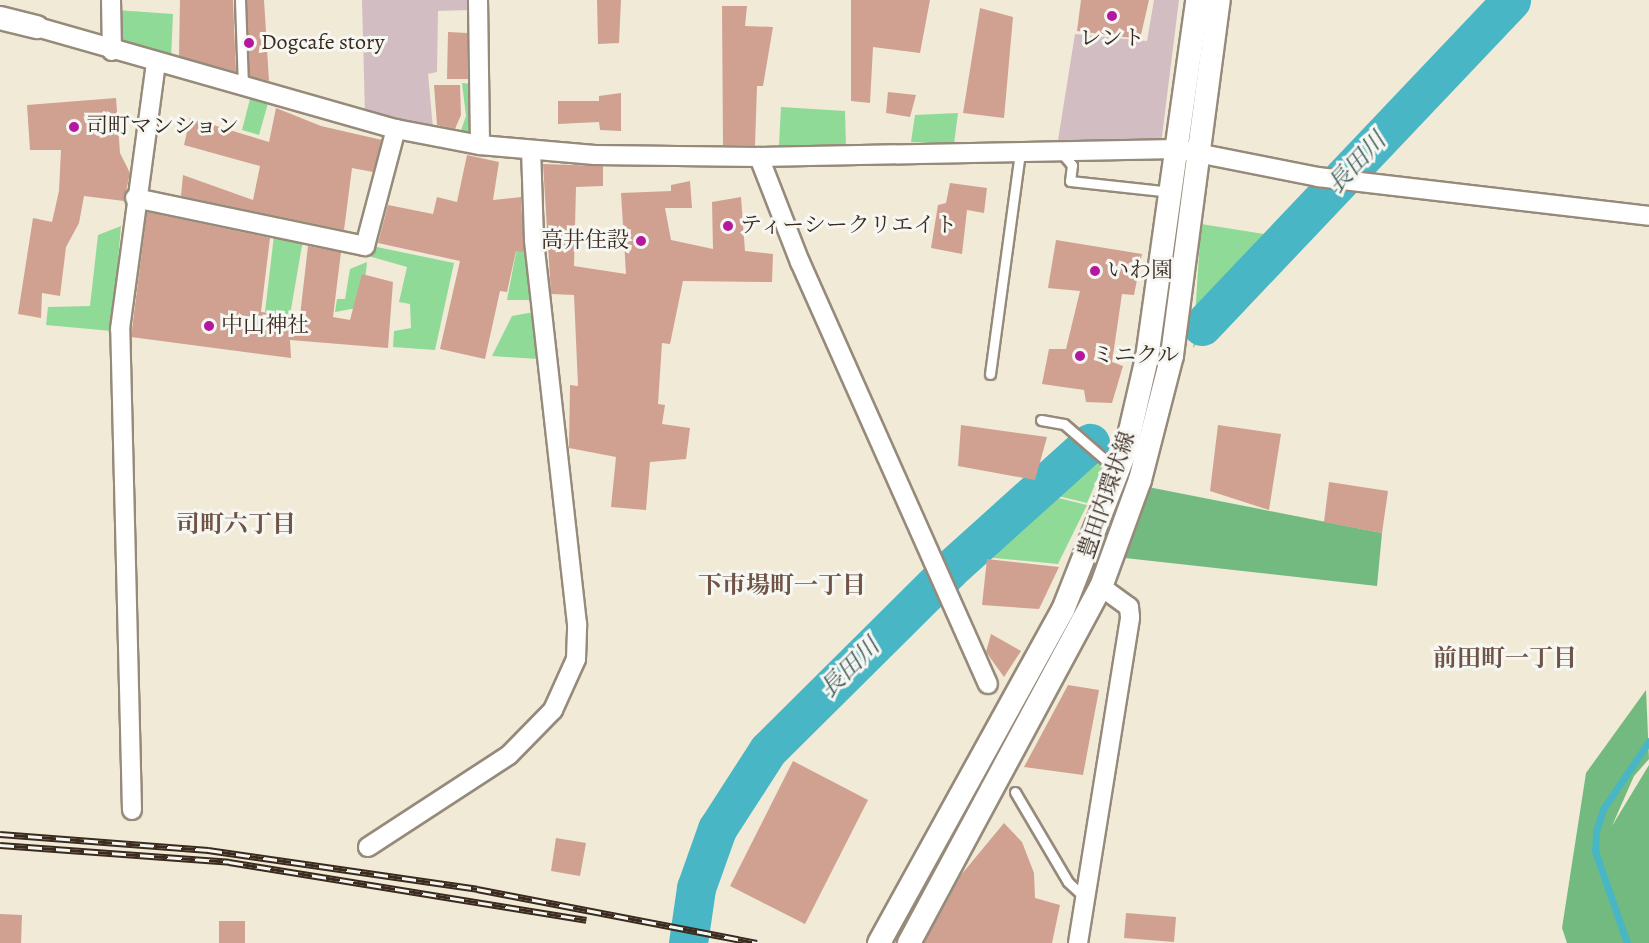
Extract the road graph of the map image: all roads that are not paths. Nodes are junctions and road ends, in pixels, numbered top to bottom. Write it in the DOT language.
graph roads {
  1 [pos="111,0"];
  2 [pos="240,0"];
  3 [pos="478,0"];
  4 [pos="1197,0"];
  5 [pos="1219,0"];
  6 [pos="0,18"];
  7 [pos="37,27"];
  8 [pos="112,51"];
  9 [pos="156,62"];
  10 [pos="243,84"];
  11 [pos="396,129"];
  12 [pos="480,145"];
  13 [pos="1177,148"];
  14 [pos="531,150"];
  15 [pos="1020,152"];
  16 [pos="1061,152"];
  17 [pos="1201,155"];
  18 [pos="759,158"];
  19 [pos="1172,192"];
  20 [pos="135,198"];
  21 [pos="1649,216"];
  22 [pos="990,374"];
  23 [pos="1041,420"];
  24 [pos="1113,466"];
  25 [pos="1101,587"];
  26 [pos="988,684"];
  27 [pos="1015,792"];
  28 [pos="132,810"];
  29 [pos="368,847"];
  30 [pos="1086,898"];
  31 [pos="879,943"];
  32 [pos="909,943"];
  33 [pos="1078,943"];
  1 -- 8 [label="street"];
  2 -- 10 [label="lane"];
  3 -- 12 [label="street"];
  4 -- 13 [label="street, 豊田内環状線"];
  5 -- 17 [label="street, 豊田内環状線"];
  6 -- 7 [label="street"];
  7 -- 8 [label="street"];
  8 -- 9 [label="street"];
  9 -- 10 [label="street"];
  9 -- 20 [label="street"];
  10 -- 11 [label="street"];
  11 -- 12 [label="street"];
  11 -- 20 [label="street"];
  12 -- 14 [label="street"];
  13 -- 16 [label="street"];
  13 -- 17 [label="street"];
  13 -- 19 [label="street, 豊田内環状線"];
  14 -- 18 [label="street"];
  14 -- 29 [label="street"];
  15 -- 16 [label="street"];
  15 -- 18 [label="street"];
  15 -- 22 [label="lane"];
  16 -- 19 [label="lane"];
  17 -- 21 [label="street"];
  17 -- 25 [label="street, 豊田内環状線"];
  18 -- 26 [label="street"];
  19 -- 24 [label="street, 豊田内環状線"];
  20 -- 28 [label="street"];
  23 -- 24 [label="lane"];
  24 -- 31 [label="street, 豊田内環状線"];
  25 -- 30 [label="street"];
  25 -- 32 [label="street, 豊田内環状線"];
  27 -- 30 [label="lane"];
  30 -- 33 [label="street"];
}
